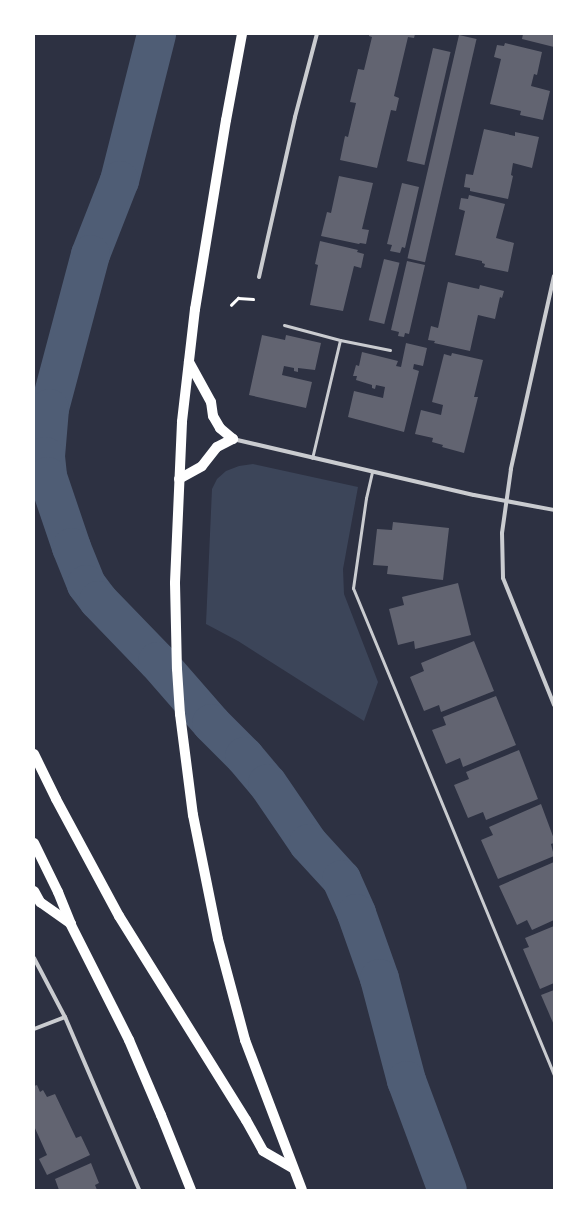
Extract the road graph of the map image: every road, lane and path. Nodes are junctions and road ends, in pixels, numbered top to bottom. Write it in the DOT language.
graph roads {
  1 [pos="242,34"];
  2 [pos="318,34"];
  3 [pos="554,276"];
  4 [pos="259,277"];
  5 [pos="253,299"];
  6 [pos="231,305"];
  7 [pos="284,325"];
  8 [pos="340,340"];
  9 [pos="390,350"];
  10 [pos="189,362"];
  11 [pos="233,439"];
  12 [pos="312,458"];
  13 [pos="372,472"];
  14 [pos="179,479"];
  15 [pos="506,501"];
  16 [pos="554,510"];
  17 [pos="554,705"];
  18 [pos="34,754"];
  19 [pos="34,843"];
  20 [pos="34,891"];
  21 [pos="71,924"];
  22 [pos="34,958"];
  23 [pos="65,1017"];
  24 [pos="34,1029"];
  25 [pos="554,1075"];
  26 [pos="293,1168"];
  27 [pos="139,1190"];
  28 [pos="190,1190"];
  29 [pos="302,1190"];
  1 -- 10 [label="main road"];
  2 -- 4 [label="street"];
  3 -- 15 [label="street"];
  5 -- 6 [label="path"];
  7 -- 8 [label="lane"];
  8 -- 9 [label="lane"];
  8 -- 12 [label="lane"];
  10 -- 11 [label="main road"];
  10 -- 14 [label="main road"];
  11 -- 12 [label="street"];
  11 -- 14 [label="main road"];
  12 -- 13 [label="street"];
  13 -- 15 [label="street"];
  13 -- 25 [label="lane"];
  14 -- 26 [label="main road"];
  15 -- 16 [label="street"];
  15 -- 17 [label="street"];
  18 -- 26 [label="main road"];
  19 -- 21 [label="main road"];
  20 -- 21 [label="main road"];
  21 -- 28 [label="main road"];
  22 -- 23 [label="street"];
  23 -- 24 [label="street"];
  23 -- 27 [label="street"];
  26 -- 29 [label="main road"];
}
